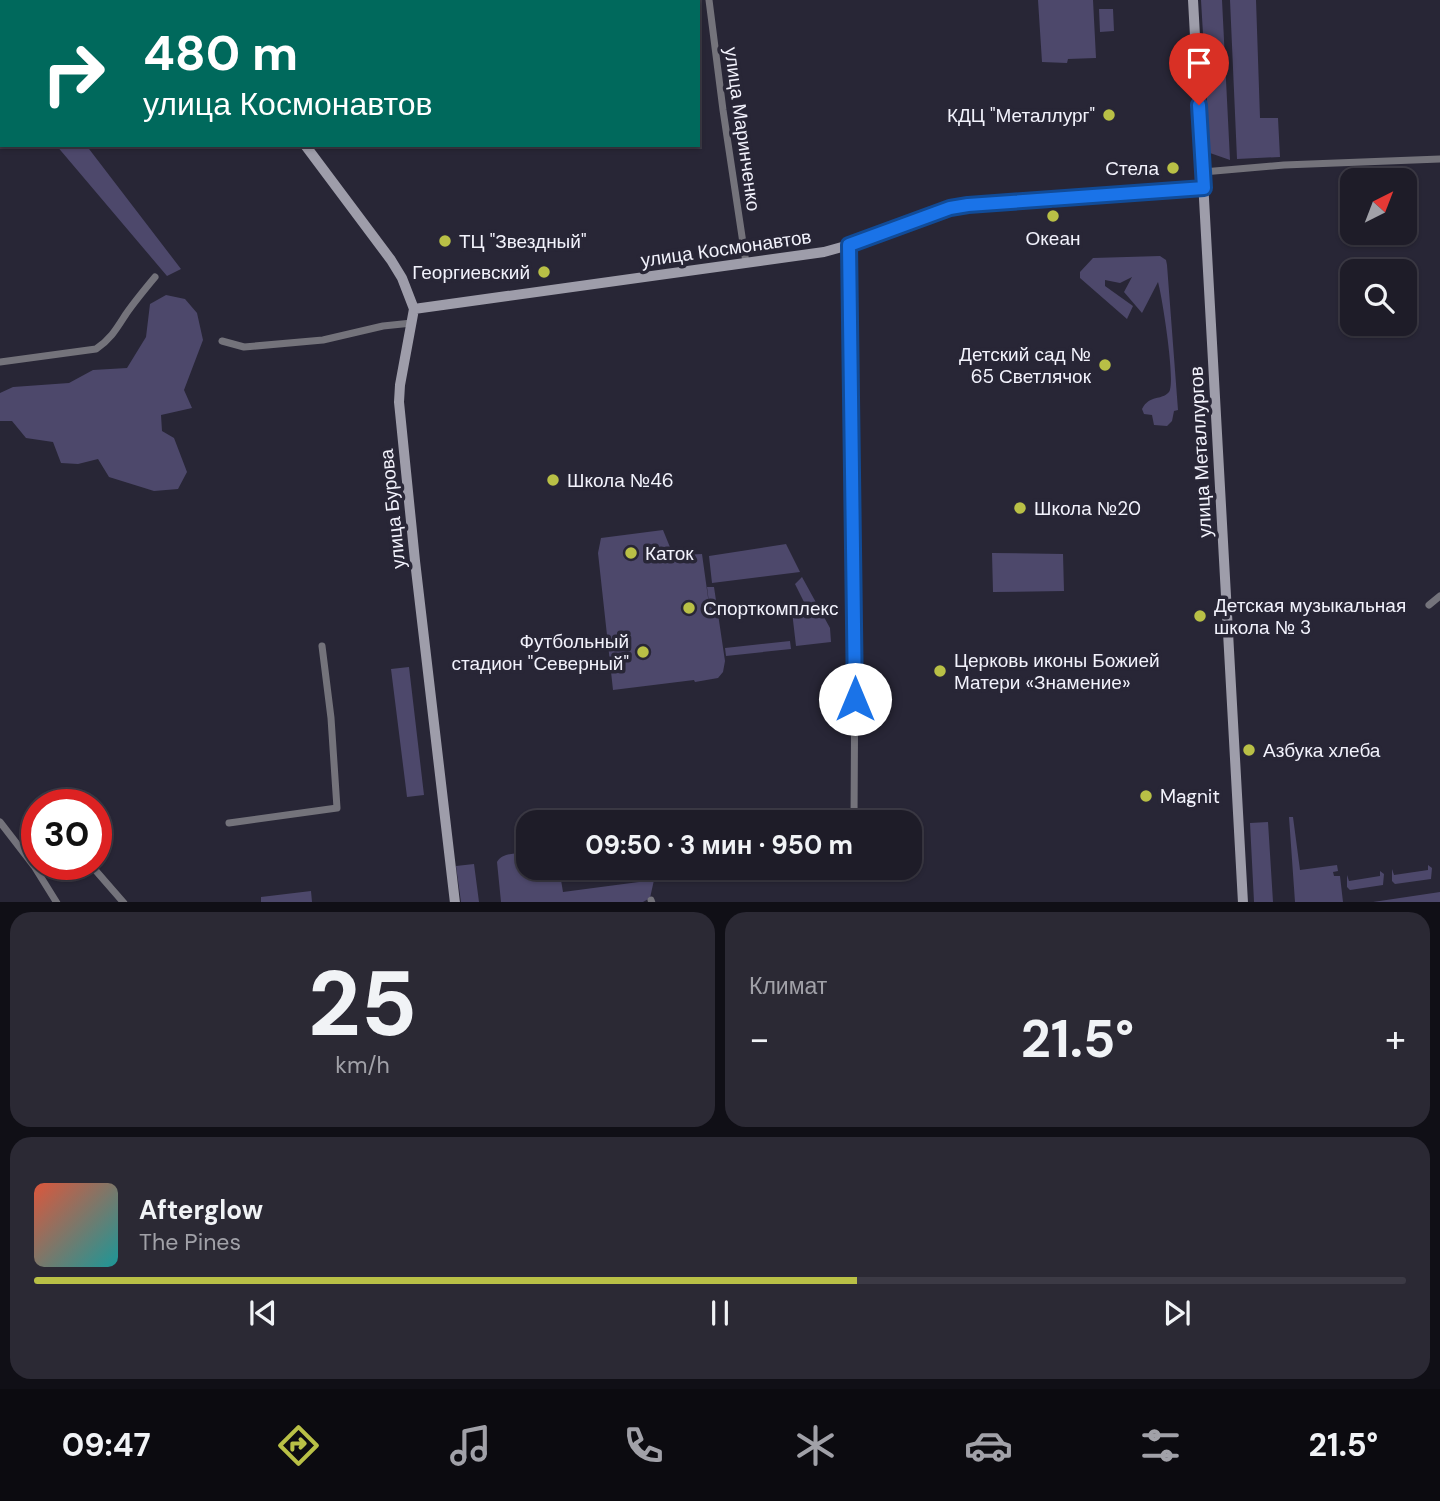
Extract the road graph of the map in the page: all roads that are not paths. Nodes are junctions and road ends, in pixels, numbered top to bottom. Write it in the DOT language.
graph roads {
  1 [pos="709,0"];
  2 [pos="1193,0"];
  3 [pos="306,147"];
  4 [pos="1440,159"];
  5 [pos="1203,172"];
  6 [pos="1204,188"];
  7 [pos="849,245"];
  8 [pos="747,263"];
  9 [pos="155,277"];
  10 [pos="414,309"];
  11 [pos="412,323"];
  12 [pos="222,341"];
  13 [pos="0,362"];
  14 [pos="1440,596"];
  15 [pos="1429,605"];
  16 [pos="321,646"];
  17 [pos="854,810"];
  18 [pos="0,822"];
  19 [pos="229,823"];
  20 [pos="104,880"];
  21 [pos="57,902"];
  22 [pos="124,902"];
  23 [pos="455,902"];
  24 [pos="1243,902"];
  1 -- 8 [label="street, улица Маринченко"];
  2 -- 5 [label="main road, улица Металлургов"];
  3 -- 10 [label="main road, улица Бурова"];
  4 -- 5 [label="street"];
  5 -- 6 [label="main road, улица Металлургов"];
  6 -- 7 [label="main road, улица Космонавтов"];
  6 -- 24 [label="main road, улица Металлургов"];
  7 -- 8 [label="main road, улица Космонавтов"];
  7 -- 17 [label="street"];
  8 -- 10 [label="main road, улица Космонавтов"];
  9 -- 13 [label="street"];
  10 -- 11 [label="main road, улица Бурова"];
  11 -- 12 [label="street"];
  11 -- 23 [label="main road, улица Бурова"];
  14 -- 15 [label="street"];
  16 -- 19 [label="street"];
  18 -- 21 [label="street"];
  20 -- 22 [label="street"];
}
